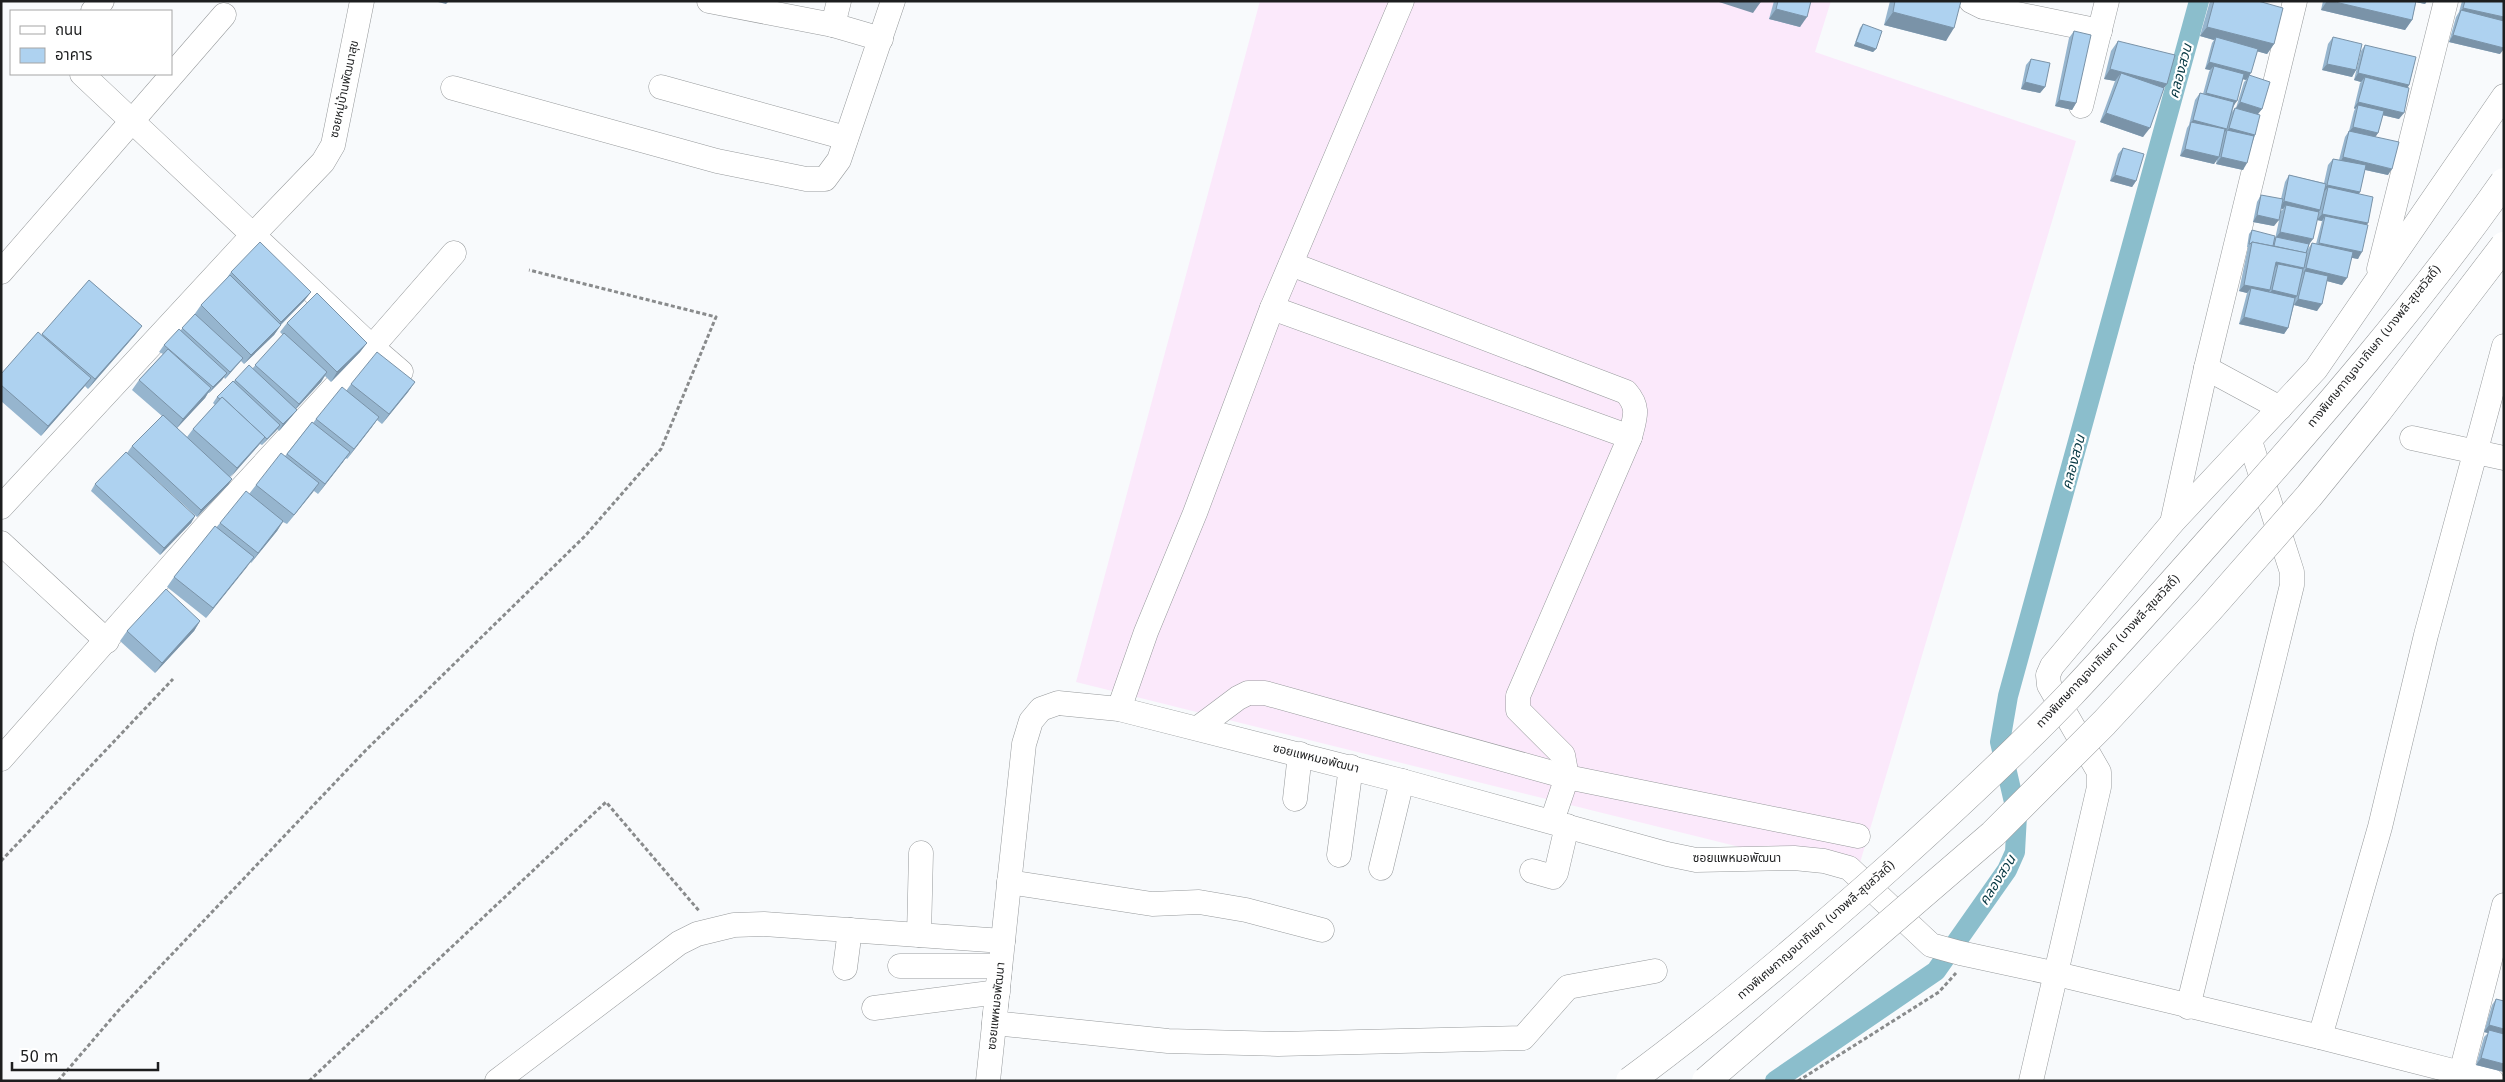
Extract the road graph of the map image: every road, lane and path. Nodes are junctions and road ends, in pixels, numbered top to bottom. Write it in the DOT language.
graph roads {
  1 [pos="362,1"];
  2 [pos="709,1"];
  3 [pos="839,1"];
  4 [pos="893,1"];
  5 [pos="1402,1"];
  6 [pos="1971,1"];
  7 [pos="2107,1"];
  8 [pos="2295,1"];
  9 [pos="2446,1"];
  10 [pos="224,15"];
  11 [pos="833,25"];
  12 [pos="2100,31"];
  13 [pos="881,39"];
  14 [pos="172,74"];
  15 [pos="83,75"];
  16 [pos="171,75"];
  17 [pos="662,87"];
  18 [pos="453,88"];
  19 [pos="2504,96"];
  20 [pos="2081,106"];
  21 [pos="132,120"];
  22 [pos="846,138"];
  23 [pos="2504,182"];
  24 [pos="252,236"];
  25 [pos="2504,246"];
  26 [pos="454,253"];
  27 [pos="1291,264"];
  28 [pos="529,270"];
  29 [pos="1,272"];
  30 [pos="2374,285"];
  31 [pos="1272,308"];
  32 [pos="2504,346"];
  33 [pos="372,347"];
  34 [pos="2206,368"];
  35 [pos="401,372"];
  36 [pos="2280,408"];
  37 [pos="1630,438"];
  38 [pos="2412,438"];
  39 [pos="2250,441"];
  40 [pos="2474,451"];
  41 [pos="2504,458"];
  42 [pos="1,507"];
  43 [pos="2172,523"];
  44 [pos="1,543"];
  45 [pos="107,641"];
  46 [pos="173,679"];
  47 [pos="1119,709"];
  48 [pos="1198,728"];
  49 [pos="1300,754"];
  50 [pos="1,759"];
  51 [pos="1351,767"];
  52 [pos="1567,777"];
  53 [pos="1402,781"];
  54 [pos="1295,798"];
  55 [pos="1560,823"];
  56 [pos="1858,836"];
  57 [pos="921,853"];
  58 [pos="1339,855"];
  59 [pos="1,861"];
  60 [pos="1381,868"];
  61 [pos="1532,871"];
  62 [pos="1009,882"];
  63 [pos="2504,906"];
  64 [pos="715,930"];
  65 [pos="850,930"];
  66 [pos="1322,930"];
  67 [pos="919,935"];
  68 [pos="1003,941"];
  69 [pos="1964,954"];
  70 [pos="900,966"];
  71 [pos="1000,966"];
  72 [pos="845,968"];
  73 [pos="1655,971"];
  74 [pos="2057,974"];
  75 [pos="998,992"];
  76 [pos="2188,1006"];
  77 [pos="874,1008"];
  78 [pos="994,1023"];
  79 [pos="2320,1037"];
  80 [pos="2461,1073"];
  81 [pos="58,1081"];
  82 [pos="309,1081"];
  83 [pos="497,1081"];
  84 [pos="988,1081"];
  85 [pos="1630,1081"];
  86 [pos="1706,1081"];
  87 [pos="1798,1081"];
  88 [pos="2031,1081"];
  89 [pos="2492,1081"];
  1 -- 24 [label="street, ซอยหมู่บ้านพัฒนาสุข"];
  2 -- 11 [label="street"];
  3 -- 11 [label="street"];
  4 -- 13 [label="street"];
  5 -- 27 [label="street"];
  6 -- 12 [label="street"];
  7 -- 12 [label="street"];
  8 -- 34 [label="street"];
  9 -- 30 [label="street"];
  10 -- 14 [label="street"];
  11 -- 13 [label="street"];
  12 -- 20 [label="street"];
  13 -- 22 [label="street"];
  15 -- 21 [label="street"];
  16 -- 21 [label="street"];
  17 -- 22 [label="street"];
  18 -- 22 [label="street"];
  19 -- 30 [label="street"];
  21 -- 24 [label="street"];
  21 -- 29 [label="street"];
  23 -- 85 [label="highway, ทางพิเศษกาญจนาภิเษก (บางพลี-สุขสวัสดิ์), bridge"];
  24 -- 33 [label="street"];
  24 -- 42 [label="street, ซอยหมู่บ้านพัฒนาสุข"];
  25 -- 86 [label="highway, bridge"];
  26 -- 33 [label="street"];
  27 -- 31 [label="street"];
  27 -- 37 [label="street"];
  28 -- 81 [label="path"];
  30 -- 36 [label="street"];
  31 -- 37 [label="street"];
  31 -- 47 [label="street"];
  32 -- 40 [label="street"];
  33 -- 35 [label="street"];
  33 -- 45 [label="street"];
  34 -- 36 [label="street"];
  34 -- 43 [label="street"];
  36 -- 39 [label="street"];
  37 -- 52 [label="street"];
  38 -- 40 [label="street"];
  39 -- 43 [label="street"];
  39 -- 76 [label="street"];
  40 -- 41 [label="street"];
  40 -- 79 [label="street"];
  43 -- 74 [label="street"];
  44 -- 45 [label="street"];
  45 -- 50 [label="street"];
  46 -- 59 [label="path"];
  47 -- 48 [label="street, ซอยแพหมอพัฒนา"];
  47 -- 62 [label="street, ซอยแพหมอพัฒนา"];
  48 -- 49 [label="street, ซอยแพหมอพัฒนา"];
  48 -- 52 [label="street"];
  49 -- 51 [label="street, ซอยแพหมอพัฒนา"];
  49 -- 54 [label="street"];
  51 -- 53 [label="street, ซอยแพหมอพัฒนา"];
  51 -- 58 [label="street"];
  52 -- 55 [label="street"];
  52 -- 56 [label="street"];
  53 -- 55 [label="street, ซอยแพหมอพัฒนา"];
  53 -- 60 [label="street"];
  55 -- 61 [label="street"];
  55 -- 69 [label="street, ซอยแพหมอพัฒนา"];
  57 -- 67 [label="street"];
  62 -- 66 [label="street"];
  62 -- 68 [label="street, ซอยแพหมอพัฒนา"];
  63 -- 80 [label="street"];
  64 -- 65 [label="street"];
  64 -- 82 [label="path"];
  64 -- 83 [label="street"];
  65 -- 67 [label="street"];
  65 -- 72 [label="street"];
  67 -- 68 [label="street"];
  68 -- 71 [label="street, ซอยแพหมอพัฒนา"];
  69 -- 74 [label="street"];
  69 -- 87 [label="path"];
  70 -- 71 [label="street"];
  71 -- 75 [label="street, ซอยแพหมอพัฒนา"];
  71 -- 78 [label="street"];
  73 -- 78 [label="street"];
  74 -- 76 [label="street"];
  74 -- 88 [label="street"];
  75 -- 77 [label="street"];
  75 -- 78 [label="street, ซอยแพหมอพัฒนา"];
  76 -- 79 [label="street"];
  78 -- 84 [label="street, ซอยแพหมอพัฒนา"];
  79 -- 80 [label="street"];
  80 -- 89 [label="street"];
}
